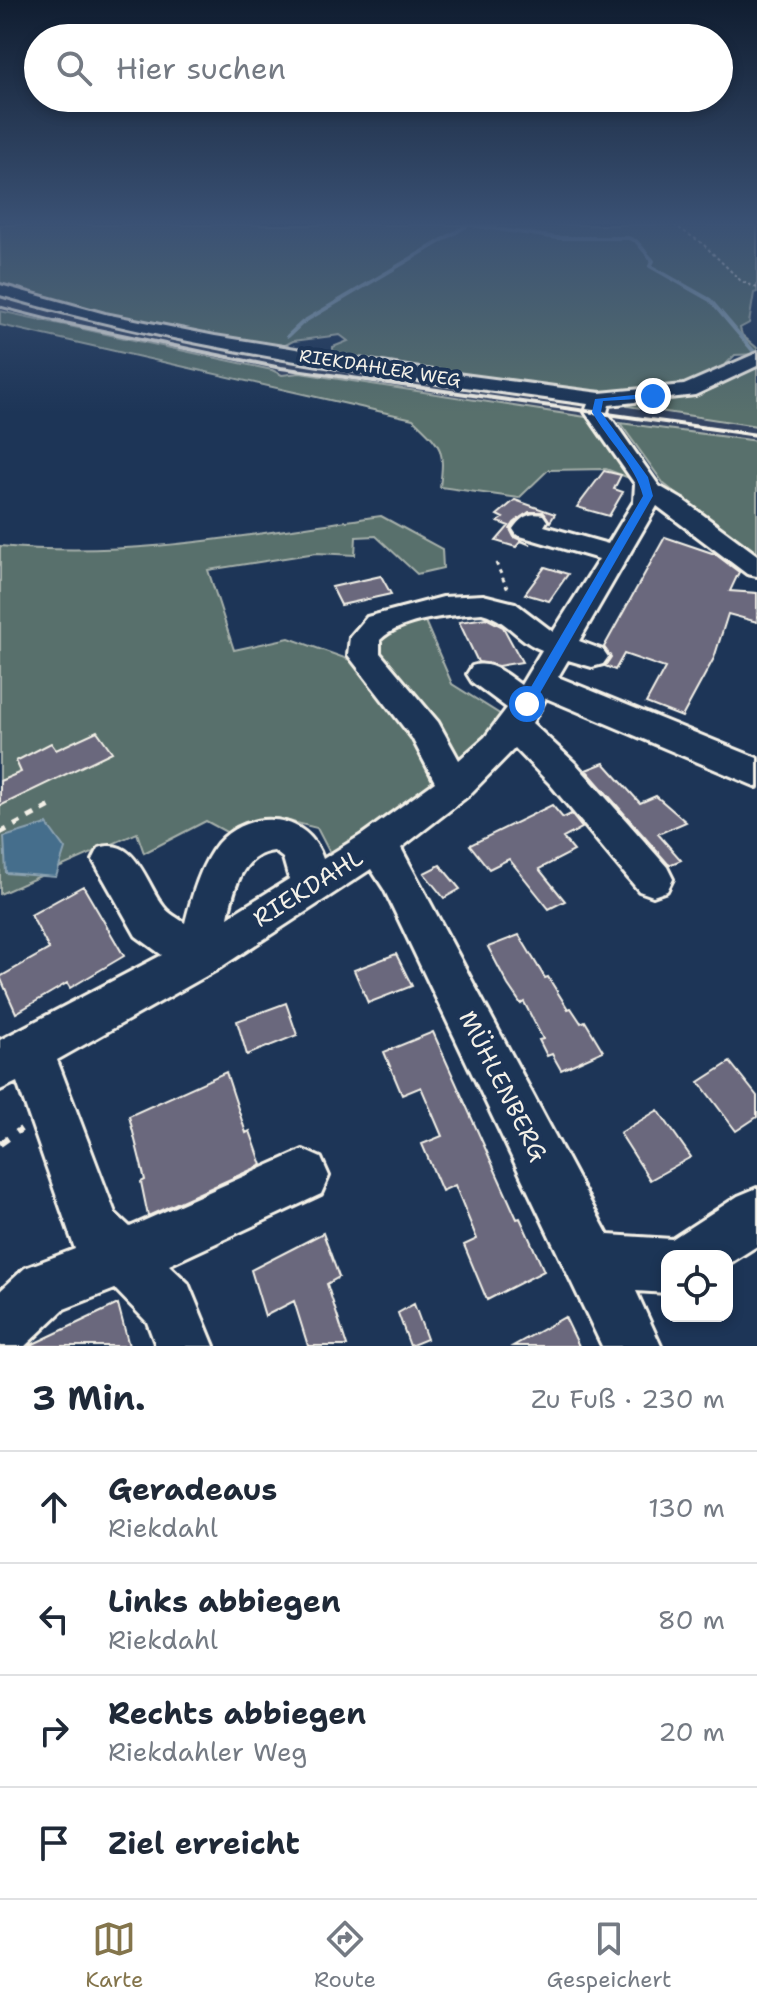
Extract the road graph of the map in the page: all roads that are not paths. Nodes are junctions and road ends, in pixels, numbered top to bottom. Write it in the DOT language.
graph roads {
  1 [pos="0,290"];
  2 [pos="757,359"];
  3 [pos="600,408"];
  4 [pos="555,412"];
  5 [pos="653,480"];
  6 [pos="534,521"];
  7 [pos="616,555"];
  8 [pos="757,568"];
  9 [pos="577,652"];
  10 [pos="483,674"];
  11 [pos="527,704"];
  12 [pos="757,773"];
  13 [pos="455,786"];
  14 [pos="377,845"];
  15 [pos="113,860"];
  16 [pos="653,879"];
  17 [pos="311,886"];
  18 [pos="200,957"];
  19 [pos="15,1058"];
  20 [pos="303,1176"];
  21 [pos="757,1215"];
  22 [pos="702,1250"];
  23 [pos="124,1258"];
  24 [pos="592,1262"];
  25 [pos="661,1265"];
  26 [pos="0,1330"];
  27 [pos="185,1346"];
  28 [pos="632,1346"];
  1 -- 3 [label="street, RIEKDAHLER WEG"];
  2 -- 3 [label="street, RIEKDAHLER WEG"];
  3 -- 4 [label="street"];
  3 -- 5 [label="street"];
  5 -- 7 [label="street, RIEKDAHL"];
  5 -- 8 [label="street"];
  6 -- 7 [label="street"];
  7 -- 9 [label="street, RIEKDAHL"];
  9 -- 11 [label="street, RIEKDAHL"];
  9 -- 13 [label="street"];
  10 -- 11 [label="street"];
  11 -- 12 [label="street"];
  11 -- 13 [label="street, RIEKDAHL"];
  11 -- 16 [label="street"];
  13 -- 14 [label="street, RIEKDAHL"];
  14 -- 17 [label="street, RIEKDAHL"];
  14 -- 24 [label="street, MÜHLENBERG"];
  15 -- 18 [label="street"];
  17 -- 18 [label="street, RIEKDAHL"];
  17 -- 18 [label="street"];
  18 -- 19 [label="street, RIEKDAHL"];
  19 -- 23 [label="street"];
  20 -- 23 [label="street"];
  21 -- 22 [label="street"];
  23 -- 26 [label="street"];
  23 -- 27 [label="street"];
  24 -- 25 [label="street"];
  24 -- 28 [label="street, MÜHLENBERG"];
}
